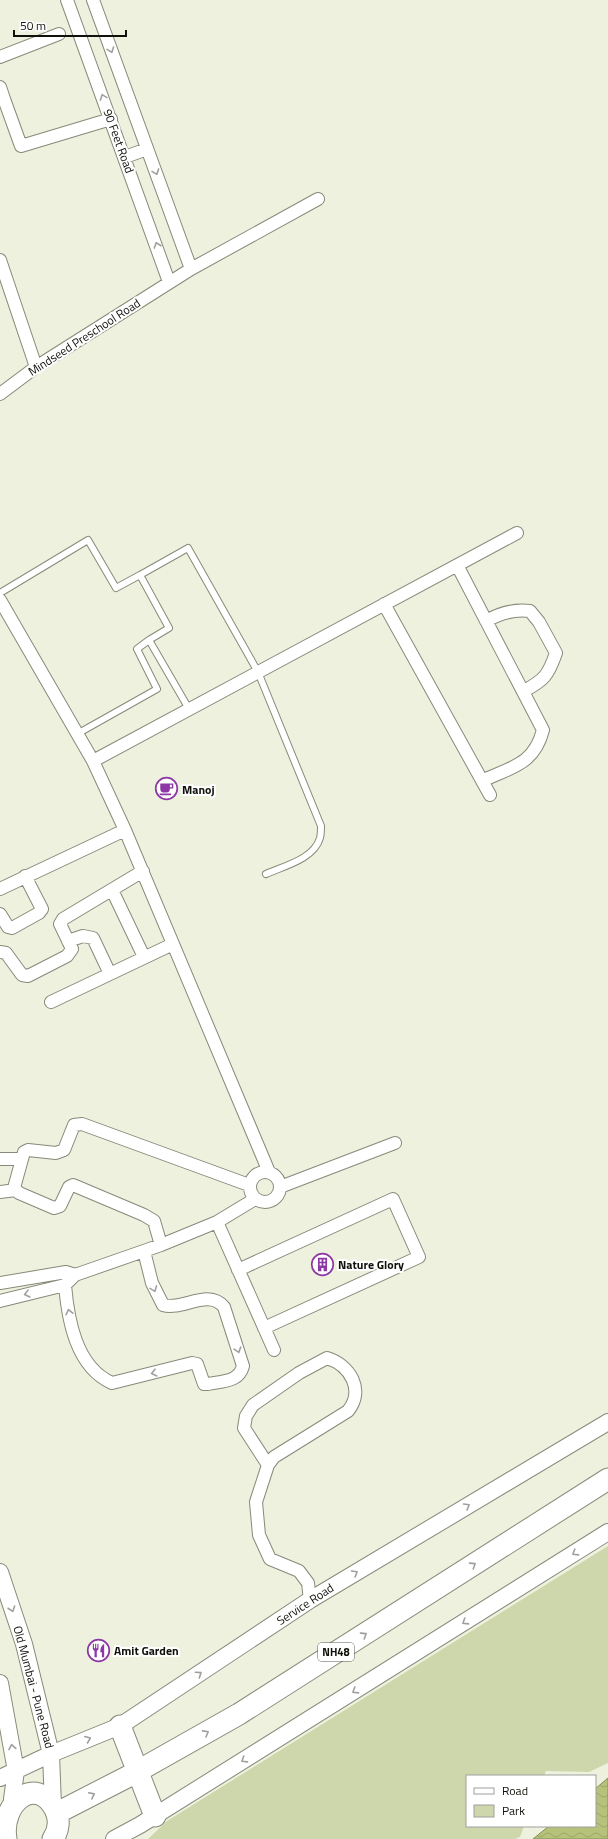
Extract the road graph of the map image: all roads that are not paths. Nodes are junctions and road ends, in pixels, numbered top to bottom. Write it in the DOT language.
graph roads {
  1 [pos="67,0"];
  2 [pos="93,0"];
  3 [pos="59,34"];
  4 [pos="0,57"];
  5 [pos="0,86"];
  6 [pos="2,99"];
  7 [pos="111,119"];
  8 [pos="147,149"];
  9 [pos="125,157"];
  10 [pos="318,199"];
  11 [pos="0,260"];
  12 [pos="191,268"];
  13 [pos="169,282"];
  14 [pos="36,368"];
  15 [pos="0,394"];
  16 [pos="517,533"];
  17 [pos="457,565"];
  18 [pos="140,575"];
  19 [pos="0,593"];
  20 [pos="0,600"];
  21 [pos="384,604"];
  22 [pos="486,621"];
  23 [pos="149,640"];
  24 [pos="258,672"];
  25 [pos="524,691"];
  26 [pos="189,709"];
  27 [pos="77,734"];
  28 [pos="93,761"];
  29 [pos="482,781"];
  30 [pos="490,795"];
  31 [pos="125,830"];
  32 [pos="143,871"];
  33 [pos="266,874"];
  34 [pos="24,876"];
  35 [pos="0,889"];
  36 [pos="112,890"];
  37 [pos="0,914"];
  38 [pos="68,941"];
  39 [pos="173,944"];
  40 [pos="0,952"];
  41 [pos="144,957"];
  42 [pos="110,974"];
  43 [pos="51,1002"];
  44 [pos="395,1143"];
  45 [pos="0,1159"];
  46 [pos="22,1159"];
  47 [pos="269,1172"];
  48 [pos="249,1185"];
  49 [pos="280,1187"];
  50 [pos="16,1190"];
  51 [pos="0,1192"];
  52 [pos="255,1199"];
  53 [pos="217,1222"];
  54 [pos="161,1245"];
  55 [pos="144,1251"];
  56 [pos="238,1270"];
  57 [pos="75,1275"];
  58 [pos="0,1283"];
  59 [pos="66,1285"];
  60 [pos="0,1302"];
  61 [pos="264,1328"];
  62 [pos="274,1350"];
  63 [pos="608,1422"];
  64 [pos="268,1465"];
  65 [pos="608,1479"];
  66 [pos="608,1532"];
  67 [pos="0,1572"];
  68 [pos="310,1600"];
  69 [pos="0,1683"];
  70 [pos="120,1726"];
  71 [pos="51,1754"];
  72 [pos="16,1771"];
  73 [pos="138,1771"];
  74 [pos="0,1778"];
  75 [pos="5,1809"];
  76 [pos="55,1809"];
  77 [pos="155,1816"];
  78 [pos="6,1839"];
  79 [pos="53,1839"];
  80 [pos="114,1839"];
  7 -- 1 [label="street, 90 Feet Road, one-way"];
  2 -- 8 [label="street, 90 Feet Road, one-way"];
  3 -- 4 [label="street"];
  5 -- 6 [label="street"];
  6 -- 7 [label="street"];
  7 -- 9 [label="street, 90 Feet Road"];
  8 -- 9 [label="street"];
  8 -- 12 [label="street, 90 Feet Road, one-way"];
  13 -- 9 [label="street, 90 Feet Road, one-way"];
  10 -- 12 [label="street"];
  11 -- 14 [label="street"];
  12 -- 13 [label="street, Mindseed Preschool Road"];
  13 -- 14 [label="street, Mindseed Preschool Road"];
  14 -- 15 [label="street, Mindseed Preschool Road"];
  16 -- 17 [label="street"];
  17 -- 21 [label="street"];
  17 -- 22 [label="street"];
  18 -- 19 [label="lane"];
  18 -- 23 [label="lane"];
  18 -- 24 [label="lane"];
  20 -- 27 [label="street"];
  21 -- 24 [label="street"];
  21 -- 29 [label="street"];
  22 -- 25 [label="street"];
  22 -- 25 [label="street"];
  23 -- 26 [label="lane"];
  23 -- 27 [label="lane"];
  24 -- 26 [label="street"];
  24 -- 33 [label="lane"];
  25 -- 29 [label="street"];
  26 -- 28 [label="street"];
  27 -- 28 [label="street"];
  28 -- 31 [label="street"];
  29 -- 30 [label="street"];
  31 -- 32 [label="street"];
  31 -- 34 [label="street"];
  32 -- 36 [label="street"];
  32 -- 39 [label="street"];
  34 -- 35 [label="street"];
  34 -- 37 [label="street"];
  36 -- 38 [label="street"];
  36 -- 41 [label="street"];
  38 -- 40 [label="street"];
  38 -- 42 [label="street"];
  39 -- 41 [label="street"];
  39 -- 47 [label="street"];
  41 -- 42 [label="street"];
  42 -- 43 [label="street"];
  44 -- 49 [label="street"];
  45 -- 46 [label="street"];
  46 -- 48 [label="street"];
  46 -- 50 [label="street"];
  47 -- 48 [label="street"];
  47 -- 49 [label="street"];
  48 -- 52 [label="street"];
  49 -- 52 [label="street"];
  50 -- 51 [label="street"];
  50 -- 54 [label="street"];
  52 -- 53 [label="street"];
  53 -- 54 [label="street"];
  53 -- 56 [label="street"];
  54 -- 55 [label="street"];
  55 -- 57 [label="street"];
  55 -- 59 [label="street, one-way"];
  56 -- 61 [label="street"];
  56 -- 61 [label="street"];
  57 -- 58 [label="street"];
  57 -- 59 [label="street"];
  59 -- 60 [label="street, one-way"];
  61 -- 62 [label="street"];
  68 -- 63 [label="main road, Service Road, one-way"];
  64 -- 64 [label="street"];
  64 -- 68 [label="street"];
  73 -- 65 [label="highway, NH48, one-way"];
  66 -- 77 [label="main road, one-way"];
  67 -- 71 [label="main road, Old Mumbai - Pune Road, one-way"];
  70 -- 68 [label="main road, Service Road, one-way"];
  72 -- 69 [label="main road, one-way"];
  71 -- 70 [label="main road, Service Road, one-way"];
  70 -- 73 [label="highway"];
  71 -- 72 [label="main road, Service Road"];
  71 -- 76 [label="main road, Old Mumbai - Pune Road"];
  72 -- 74 [label="main road, Service Road"];
  72 -- 75 [label="main road"];
  76 -- 73 [label="highway, NH48, one-way"];
  73 -- 77 [label="highway"];
  75 -- 76 [label="highway"];
  75 -- 78 [label="highway"];
  76 -- 79 [label="highway"];
  77 -- 80 [label="main road"];
}
